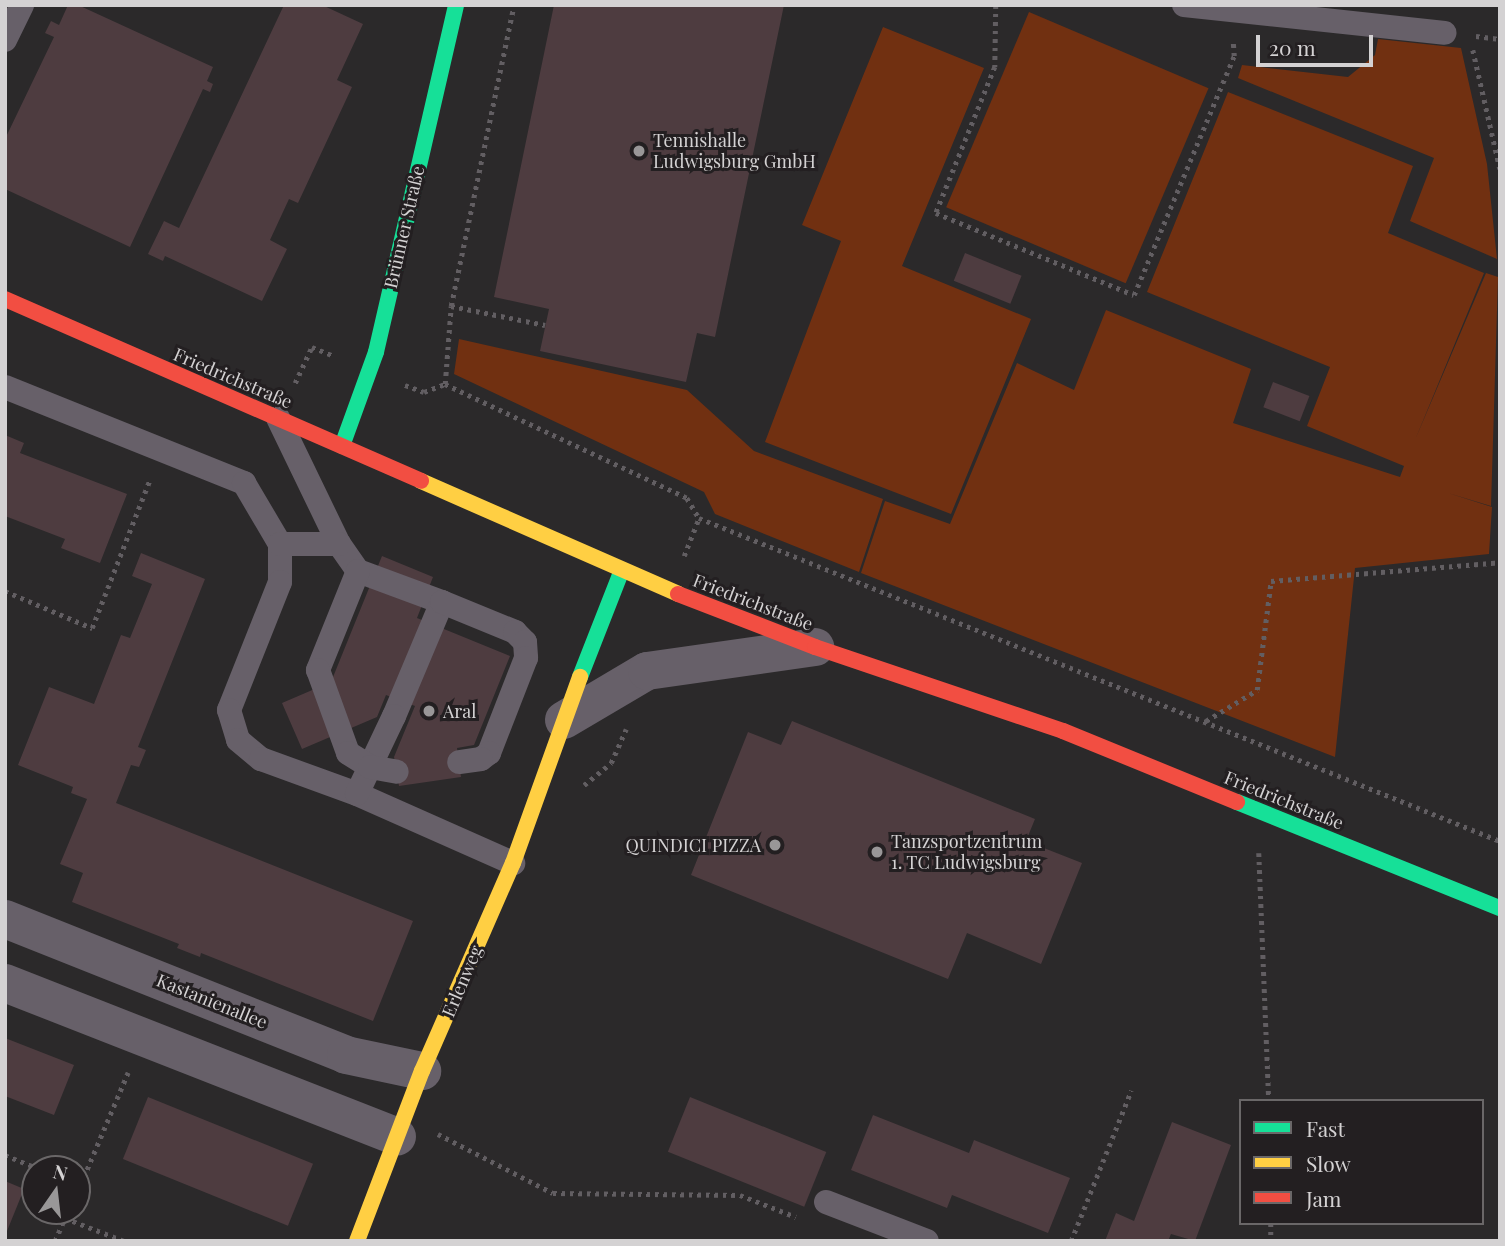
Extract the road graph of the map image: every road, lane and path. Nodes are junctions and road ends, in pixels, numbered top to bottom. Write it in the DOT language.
graph roads {
  1 [pos="22,5"];
  2 [pos="456,5"];
  3 [pos="514,5"];
  4 [pos="996,5"];
  5 [pos="1184,5"];
  6 [pos="1232,10"];
  7 [pos="1445,33"];
  8 [pos="1470,36"];
  9 [pos="1500,39"];
  10 [pos="5,40"];
  11 [pos="1473,49"];
  12 [pos="1500,169"];
  13 [pos="5,299"];
  14 [pos="452,306"];
  15 [pos="545,325"];
  16 [pos="5,387"];
  17 [pos="278,418"];
  18 [pos="342,446"];
  19 [pos="162,449"];
  20 [pos="280,544"];
  21 [pos="339,544"];
  22 [pos="1500,562"];
  23 [pos="622,570"];
  24 [pos="358,571"];
  25 [pos="5,591"];
  26 [pos="442,602"];
  27 [pos="814,647"];
  28 [pos="564,720"];
  29 [pos="1205,722"];
  30 [pos="459,762"];
  31 [pos="370,766"];
  32 [pos="397,772"];
  33 [pos="357,794"];
  34 [pos="1257,809"];
  35 [pos="1500,841"];
  36 [pos="513,863"];
  37 [pos="1500,908"];
  38 [pos="5,919"];
  39 [pos="5,983"];
  40 [pos="129,1071"];
  41 [pos="422,1071"];
  42 [pos="1131,1091"];
  43 [pos="1269,1099"];
  44 [pos="438,1134"];
  45 [pos="397,1137"];
  46 [pos="91,1157"];
  47 [pos="826,1202"];
  48 [pos="83,1225"];
  49 [pos="882,1233"];
  50 [pos="124,1241"];
  51 [pos="357,1241"];
  52 [pos="927,1241"];
  53 [pos="1071,1241"];
  1 -- 10 [label="lane"];
  2 -- 18 [label="main road, Brünner Straße"];
  3 -- 14 [label="path"];
  4 -- 6 [label="path"];
  5 -- 6 [label="lane"];
  6 -- 7 [label="lane"];
  8 -- 9 [label="path"];
  11 -- 12 [label="path"];
  13 -- 17 [label="main road, Friedrichstraße"];
  14 -- 15 [label="path"];
  14 -- 29 [label="path"];
  16 -- 19 [label="lane"];
  17 -- 18 [label="main road, Friedrichstraße"];
  17 -- 21 [label="lane"];
  18 -- 23 [label="main road, Friedrichstraße"];
  19 -- 20 [label="lane"];
  19 -- 25 [label="path"];
  20 -- 21 [label="lane"];
  20 -- 33 [label="lane"];
  21 -- 24 [label="lane"];
  22 -- 29 [label="path"];
  23 -- 27 [label="main road, Friedrichstraße"];
  23 -- 28 [label="main road, Erlenweg"];
  24 -- 26 [label="lane"];
  24 -- 31 [label="lane"];
  26 -- 30 [label="lane"];
  26 -- 31 [label="lane"];
  27 -- 28 [label="street"];
  27 -- 34 [label="main road, Friedrichstraße"];
  28 -- 36 [label="main road, Erlenweg"];
  29 -- 35 [label="path"];
  31 -- 32 [label="lane"];
  31 -- 33 [label="lane"];
  33 -- 36 [label="lane"];
  34 -- 37 [label="main road, Friedrichstraße"];
  34 -- 43 [label="path"];
  36 -- 41 [label="main road, Erlenweg"];
  38 -- 41 [label="street, Kastanienallee"];
  39 -- 45 [label="street"];
  40 -- 46 [label="path"];
  41 -- 45 [label="main road, Erlenweg"];
  42 -- 53 [label="path"];
  44 -- 47 [label="path"];
  45 -- 51 [label="main road, Erlenweg"];
  47 -- 49 [label="lane"];
  48 -- 50 [label="path"];
  49 -- 52 [label="lane"];
}
